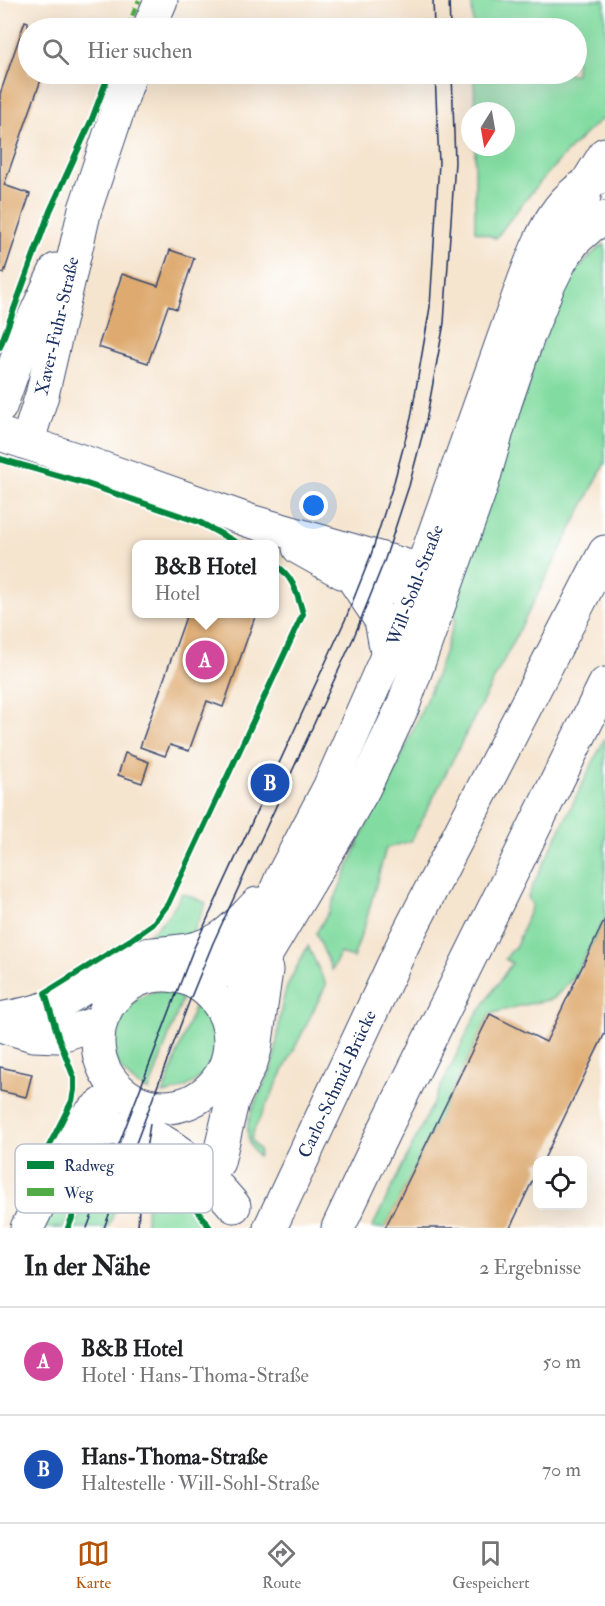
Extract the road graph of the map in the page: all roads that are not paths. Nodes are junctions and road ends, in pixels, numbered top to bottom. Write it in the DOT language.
graph roads {
  1 [pos="161,0"];
  2 [pos="153,18"];
  3 [pos="127,84"];
  4 [pos="605,154"];
  5 [pos="596,179"];
  6 [pos="85,208"];
  7 [pos="605,218"];
  8 [pos="574,241"];
  9 [pos="0,407"];
  10 [pos="13,438"];
  11 [pos="250,521"];
  12 [pos="605,552"];
  13 [pos="351,575"];
  14 [pos="417,582"];
  15 [pos="445,592"];
  16 [pos="388,658"];
  17 [pos="605,684"];
  18 [pos="281,879"];
  19 [pos="269,948"];
  20 [pos="197,982"];
  21 [pos="0,1019"];
  22 [pos="100,1022"];
  23 [pos="0,1025"];
  24 [pos="229,1025"];
  25 [pos="122,1093"];
  26 [pos="201,1097"];
  27 [pos="164,1107"];
  28 [pos="69,1144"];
  29 [pos="78,1144"];
  30 [pos="166,1144"];
  31 [pos="195,1144"];
  32 [pos="212,1144"];
  33 [pos="213,1148"];
  34 [pos="213,1173"];
  35 [pos="213,1182"];
  36 [pos="228,1196"];
  37 [pos="35,1213"];
  38 [pos="27,1228"];
  39 [pos="270,1228"];
  40 [pos="338,1228"];
  1 -- 2 [label="main road"];
  3 -- 6 [label="main road, Xaver-Fuhr-Straße"];
  4 -- 5 [label="main road"];
  5 -- 8 [label="main road"];
  5 -- 14 [label="main road, Will-Sohl-Straße"];
  6 -- 9 [label="main road, Xaver-Fuhr-Straße"];
  6 -- 10 [label="main road, Xaver-Fuhr-Straße"];
  7 -- 8 [label="main road, Will-Sohl-Straße"];
  8 -- 15 [label="main road, Will-Sohl-Straße"];
  10 -- 11 [label="main road"];
  11 -- 13 [label="main road"];
  11 -- 14 [label="main road"];
  12 -- 39 [label="main road, Carlo-Schmid-Brücke"];
  13 -- 14 [label="main road"];
  13 -- 16 [label="main road"];
  14 -- 15 [label="main road"];
  14 -- 16 [label="main road, Will-Sohl-Straße"];
  15 -- 19 [label="main road, Will-Sohl-Straße"];
  16 -- 18 [label="main road, Will-Sohl-Straße"];
  17 -- 40 [label="main road"];
  18 -- 20 [label="main road, Will-Sohl-Straße"];
  18 -- 21 [label="main road"];
  19 -- 24 [label="main road, Will-Sohl-Straße"];
  19 -- 36 [label="main road"];
  20 -- 22 [label="main road"];
  20 -- 24 [label="main road"];
  22 -- 23 [label="main road"];
  22 -- 25 [label="main road"];
  24 -- 26 [label="main road"];
  25 -- 27 [label="main road"];
  25 -- 28 [label="main road"];
  26 -- 27 [label="main road"];
  26 -- 32 [label="main road"];
  27 -- 31 [label="main road"];
  29 -- 30 [label="main road"];
  33 -- 36 [label="main road"];
  34 -- 36 [label="main road"];
  35 -- 36 [label="main road"];
  37 -- 38 [label="main road"];
}
